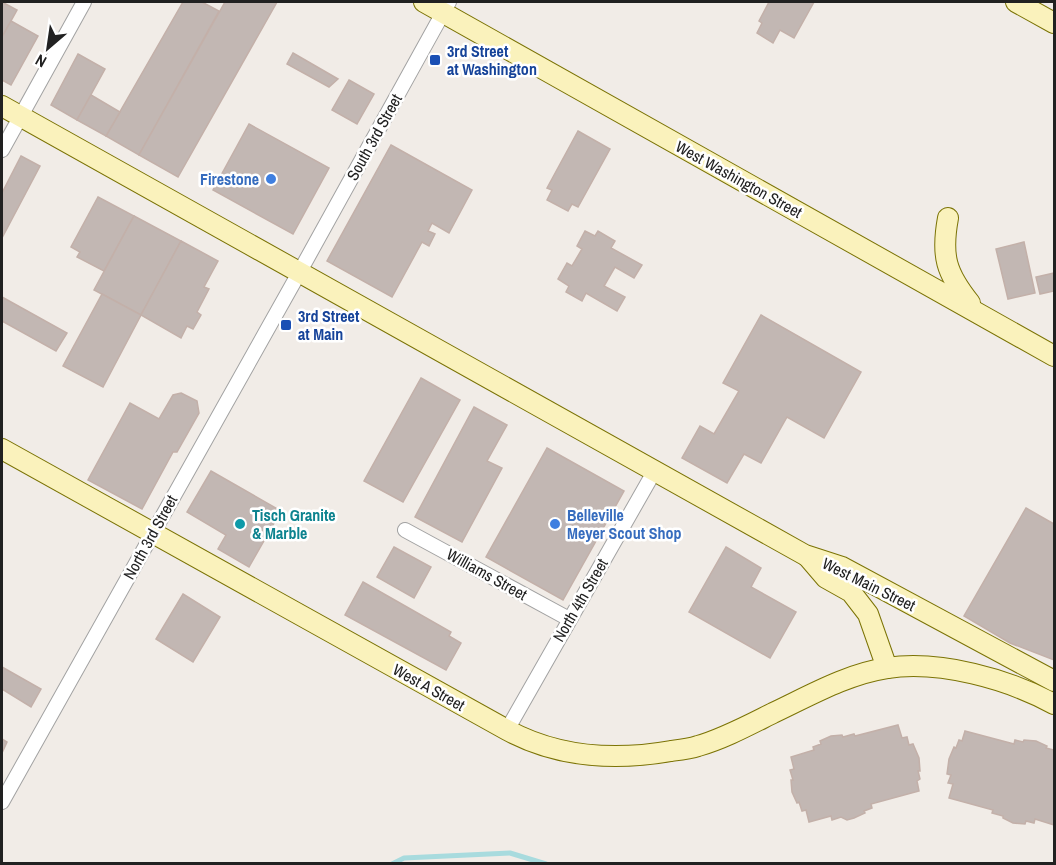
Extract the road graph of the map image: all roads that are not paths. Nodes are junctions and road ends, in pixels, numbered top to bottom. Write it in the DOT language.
graph roads {
  1 [pos="84,2"];
  2 [pos="424,2"];
  3 [pos="1016,2"];
  4 [pos="446,7"];
  5 [pos="1054,23"];
  6 [pos="2,106"];
  7 [pos="20,117"];
  8 [pos="2,150"];
  9 [pos="948,218"];
  10 [pos="299,273"];
  11 [pos="975,310"];
  12 [pos="1054,356"];
  13 [pos="2,449"];
  14 [pos="654,472"];
  15 [pos="405,530"];
  16 [pos="152,533"];
  17 [pos="805,555"];
  18 [pos="569,619"];
  19 [pos="887,668"];
  20 [pos="1054,681"];
  21 [pos="1054,704"];
  22 [pos="507,730"];
  23 [pos="4,793"];
  1 -- 7 [label="street"];
  2 -- 4 [label="main road, West Washington Street"];
  3 -- 5 [label="main road"];
  4 -- 10 [label="street, South 3rd Street"];
  4 -- 11 [label="main road, West Washington Street"];
  6 -- 7 [label="main road"];
  7 -- 8 [label="street"];
  7 -- 10 [label="main road"];
  9 -- 11 [label="main road"];
  10 -- 14 [label="main road"];
  10 -- 16 [label="street, North 3rd Street"];
  11 -- 12 [label="main road, West Washington Street"];
  13 -- 16 [label="main road, West A Street"];
  14 -- 17 [label="main road"];
  14 -- 18 [label="street, North 4th Street"];
  15 -- 18 [label="street, Williams Street"];
  16 -- 22 [label="main road, West A Street"];
  16 -- 23 [label="street, North 3rd Street"];
  17 -- 19 [label="main road, West Main Street"];
  17 -- 20 [label="main road, West Main Street"];
  18 -- 22 [label="street, North 4th Street"];
  19 -- 21 [label="main road"];
  19 -- 22 [label="main road, West A Street"];
}
